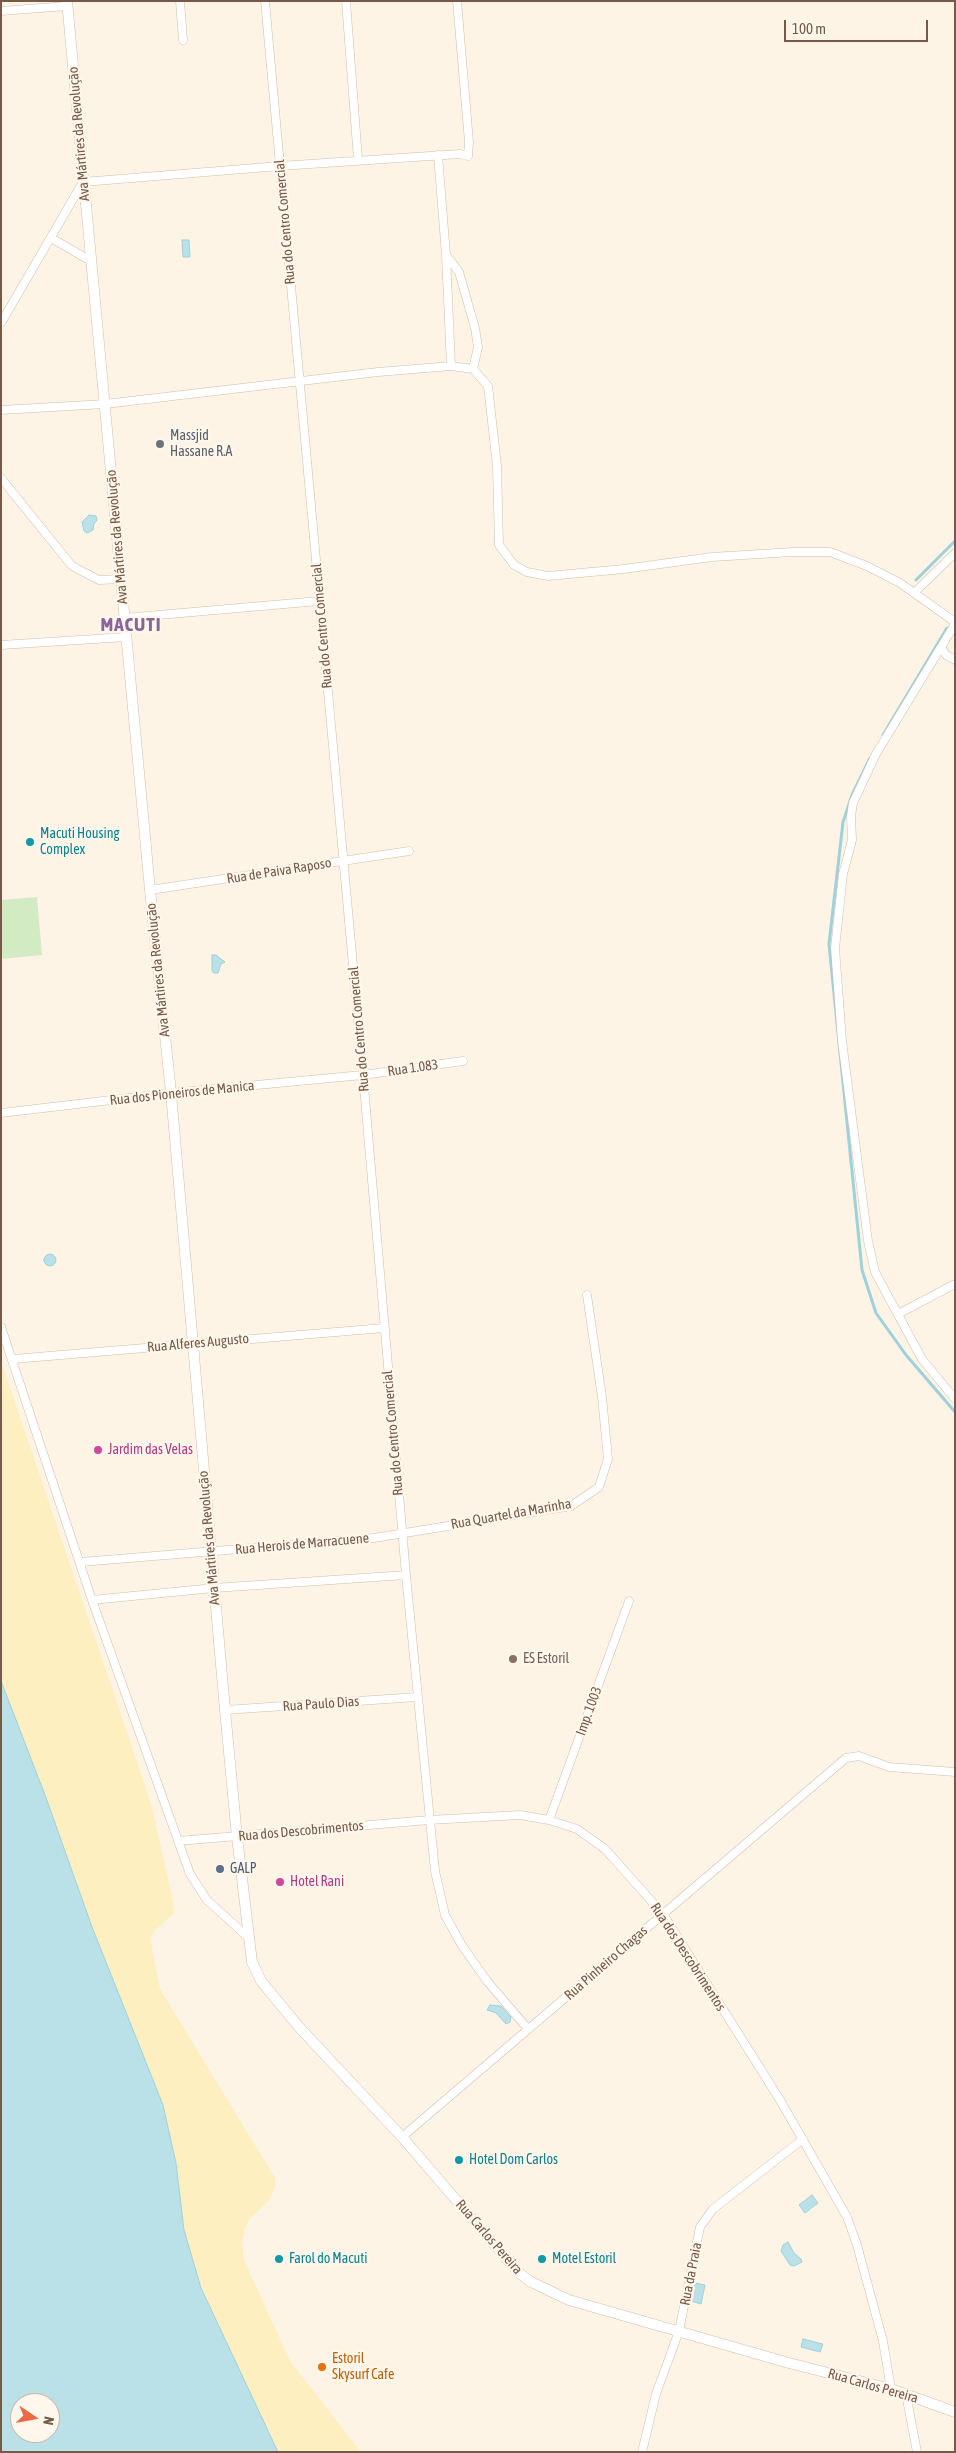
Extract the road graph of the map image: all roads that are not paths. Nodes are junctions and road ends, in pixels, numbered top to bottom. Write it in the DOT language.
graph roads {
  1 [pos="180,1"];
  2 [pos="265,1"];
  3 [pos="346,1"];
  4 [pos="457,1"];
  5 [pos="67,4"];
  6 [pos="1,11"];
  7 [pos="183,40"];
  8 [pos="438,155"];
  9 [pos="358,160"];
  10 [pos="280,166"];
  11 [pos="84,182"];
  12 [pos="51,238"];
  13 [pos="446,255"];
  14 [pos="91,261"];
  15 [pos="1,323"];
  16 [pos="451,366"];
  17 [pos="472,369"];
  18 [pos="298,382"];
  19 [pos="105,404"];
  20 [pos="1,410"];
  21 [pos="1,478"];
  22 [pos="955,553"];
  23 [pos="121,579"];
  24 [pos="914,593"];
  25 [pos="319,601"];
  26 [pos="124,618"];
  27 [pos="955,623"];
  28 [pos="126,636"];
  29 [pos="1,645"];
  30 [pos="941,647"];
  31 [pos="955,660"];
  32 [pos="409,851"];
  33 [pos="344,861"];
  34 [pos="150,890"];
  35 [pos="463,1061"];
  36 [pos="364,1075"];
  37 [pos="171,1093"];
  38 [pos="1,1113"];
  39 [pos="955,1284"];
  40 [pos="587,1295"];
  41 [pos="898,1314"];
  42 [pos="1,1327"];
  43 [pos="384,1328"];
  44 [pos="192,1343"];
  45 [pos="13,1359"];
  46 [pos="955,1399"];
  47 [pos="403,1532"];
  48 [pos="210,1552"];
  49 [pos="81,1562"];
  50 [pos="406,1575"];
  51 [pos="214,1588"];
  52 [pos="92,1600"];
  53 [pos="629,1602"];
  54 [pos="417,1697"];
  55 [pos="224,1710"];
  56 [pos="955,1772"];
  57 [pos="429,1820"];
  58 [pos="549,1820"];
  59 [pos="237,1837"];
  60 [pos="178,1840"];
  61 [pos="663,1914"];
  62 [pos="250,1939"];
  63 [pos="528,2029"];
  64 [pos="402,2137"];
  65 [pos="803,2139"];
  66 [pos="679,2331"];
  67 [pos="891,2389"];
  68 [pos="906,2394"];
  69 [pos="955,2412"];
  70 [pos="642,2452"];
  71 [pos="918,2452"];
  1 -- 7 [label="street"];
  2 -- 10 [label="street, Rua do Centro Comercial"];
  3 -- 9 [label="street"];
  4 -- 8 [label="street"];
  5 -- 6 [label="street"];
  5 -- 11 [label="street, Ava Mártires da Revolução"];
  8 -- 9 [label="street"];
  8 -- 13 [label="street"];
  9 -- 10 [label="street"];
  10 -- 11 [label="street"];
  10 -- 18 [label="street, Rua do Centro Comercial"];
  11 -- 12 [label="street"];
  11 -- 14 [label="street, Ava Mártires da Revolução"];
  12 -- 14 [label="street"];
  12 -- 15 [label="street"];
  13 -- 16 [label="street"];
  13 -- 17 [label="street"];
  14 -- 19 [label="street, Ava Mártires da Revolução"];
  16 -- 17 [label="street"];
  16 -- 18 [label="street"];
  17 -- 24 [label="street"];
  18 -- 19 [label="street"];
  18 -- 25 [label="street, Rua do Centro Comercial"];
  19 -- 20 [label="street"];
  19 -- 23 [label="street, Ava Mártires da Revolução"];
  21 -- 23 [label="street"];
  22 -- 24 [label="street"];
  23 -- 26 [label="street, Ava Mártires da Revolução"];
  24 -- 27 [label="street"];
  25 -- 26 [label="street"];
  25 -- 33 [label="street, Rua do Centro Comercial"];
  26 -- 28 [label="street, Ava Mártires da Revolução"];
  27 -- 30 [label="street"];
  28 -- 29 [label="street"];
  28 -- 34 [label="street, Ava Mártires da Revolução"];
  30 -- 31 [label="street"];
  30 -- 41 [label="street"];
  32 -- 33 [label="street, Rua de Paiva Raposo"];
  33 -- 34 [label="street, Rua de Paiva Raposo"];
  33 -- 36 [label="street, Rua do Centro Comercial"];
  34 -- 37 [label="street, Ava Mártires da Revolução"];
  35 -- 36 [label="street, Rua 1.083"];
  36 -- 37 [label="street, Rua dos Pioneiros de Manica"];
  36 -- 43 [label="street, Rua do Centro Comercial"];
  37 -- 38 [label="street, Rua dos Pioneiros de Manica"];
  37 -- 44 [label="street, Ava Mártires da Revolução"];
  39 -- 41 [label="street"];
  40 -- 47 [label="street, Rua Quartel da Marinha"];
  41 -- 46 [label="street"];
  42 -- 45 [label="street"];
  43 -- 44 [label="street, Rua Alferes Augusto"];
  43 -- 47 [label="street, Rua do Centro Comercial"];
  44 -- 45 [label="street, Rua Alferes Augusto"];
  44 -- 48 [label="street, Ava Mártires da Revolução"];
  45 -- 49 [label="street"];
  47 -- 48 [label="street, Rua Herois de Marracuene"];
  47 -- 50 [label="street, Rua do Centro Comercial"];
  48 -- 49 [label="street, Rua Herois de Marracuene"];
  48 -- 51 [label="street, Ava Mártires da Revolução"];
  49 -- 52 [label="street"];
  50 -- 51 [label="street"];
  50 -- 54 [label="street, Rua do Centro Comercial"];
  51 -- 52 [label="street"];
  51 -- 55 [label="street, Ava Mártires da Revolução"];
  52 -- 60 [label="street"];
  53 -- 58 [label="street, Imp. 1003"];
  54 -- 55 [label="street, Rua Paulo Dias"];
  54 -- 57 [label="street, Rua do Centro Comercial"];
  55 -- 59 [label="street, Ava Mártires da Revolução"];
  56 -- 61 [label="street, Rua Pinheiro Chagas"];
  57 -- 58 [label="street, Rua dos Descobrimentos"];
  57 -- 59 [label="street, Rua dos Descobrimentos"];
  57 -- 63 [label="street, Rua do Centro Comercial"];
  58 -- 61 [label="street, Rua dos Descobrimentos"];
  59 -- 60 [label="street, Rua dos Descobrimentos"];
  59 -- 62 [label="street, Ava Mártires da Revolução"];
  60 -- 62 [label="street"];
  61 -- 63 [label="street, Rua Pinheiro Chagas"];
  61 -- 65 [label="street, Rua dos Descobrimentos"];
  62 -- 64 [label="street, Rua Carlos Pereira"];
  63 -- 64 [label="street, Rua Pinheiro Chagas"];
  64 -- 66 [label="street, Rua Carlos Pereira"];
  65 -- 66 [label="street, Rua da Praia"];
  65 -- 67 [label="street, Rua dos Descobrimentos"];
  66 -- 67 [label="street, Rua Carlos Pereira"];
  66 -- 70 [label="street, Rua da Praia"];
  67 -- 68 [label="street, Rua Carlos Pereira"];
  68 -- 69 [label="street, Rua Carlos Pereira"];
  68 -- 71 [label="street"];
}
